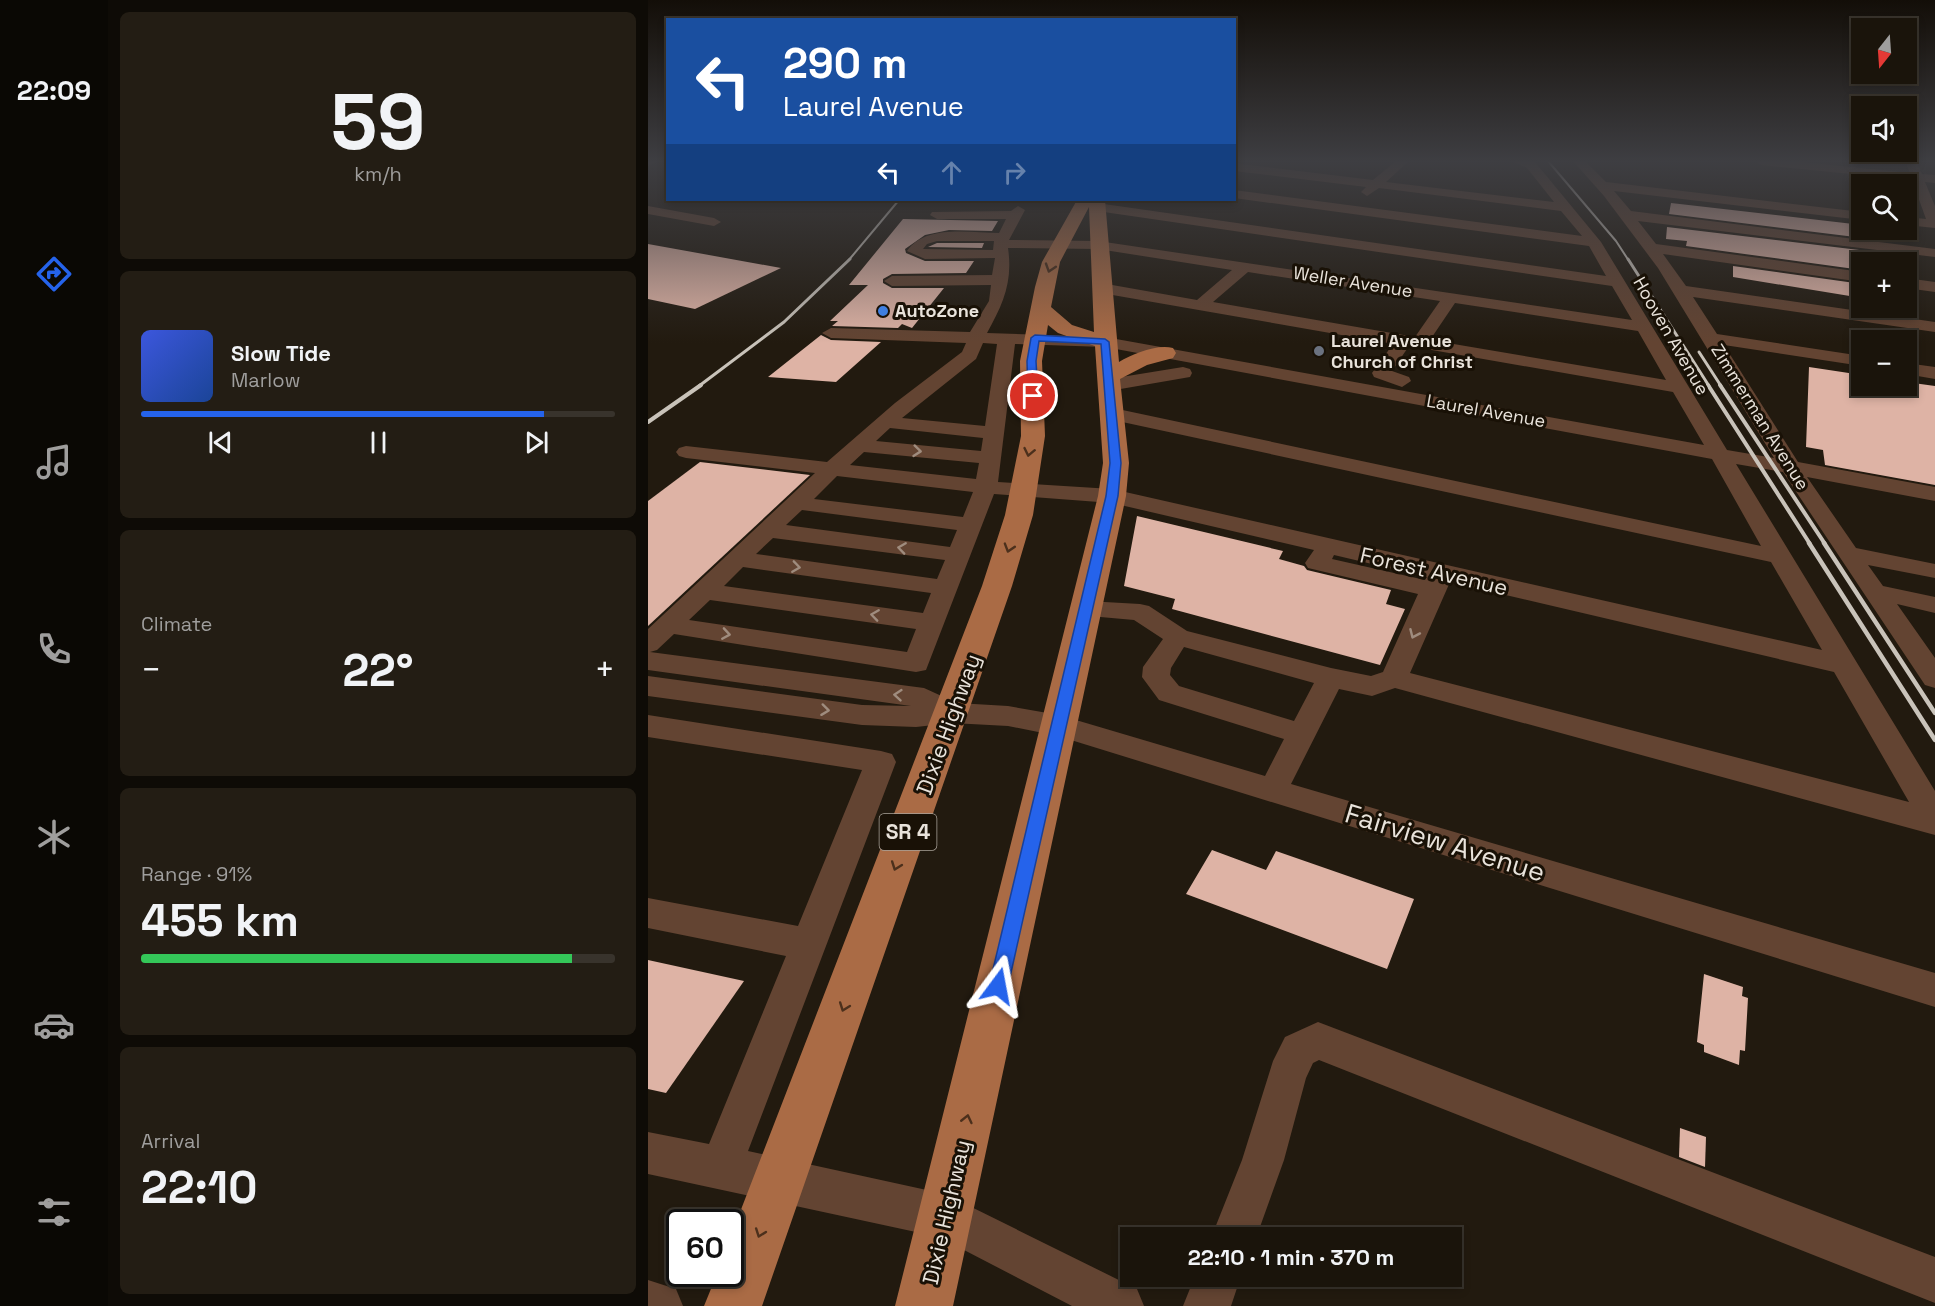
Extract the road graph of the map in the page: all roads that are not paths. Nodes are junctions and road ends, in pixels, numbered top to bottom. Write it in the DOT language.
graph roads {
  1 [pos="1012,222"];
  2 [pos="1077,222"];
  3 [pos="1095,222"];
  4 [pos="1217,222"];
  5 [pos="1333,222"];
  6 [pos="1449,222"];
  7 [pos="1577,222"];
  8 [pos="1631,222"];
  9 [pos="1682,222"];
  10 [pos="1917,222"];
  11 [pos="1935,224"];
  12 [pos="1316,238"];
  13 [pos="1061,242"];
  14 [pos="1594,242"];
  15 [pos="1098,244"];
  16 [pos="1002,245"];
  17 [pos="1650,248"];
  18 [pos="1935,253"];
  19 [pos="1246,266"];
  20 [pos="1279,271"];
  21 [pos="1851,275"];
  22 [pos="999,280"];
  23 [pos="892,281"];
  24 [pos="1617,282"];
  25 [pos="1917,285"];
  26 [pos="1935,287"];
  27 [pos="1101,288"];
  28 [pos="1679,290"];
  29 [pos="1451,297"];
  30 [pos="1200,305"];
  31 [pos="1041,308"];
  32 [pos="1643,327"];
  33 [pos="1935,327"];
  34 [pos="831,333"];
  35 [pos="977,336"];
  36 [pos="1007,337"];
  37 [pos="1035,338"];
  38 [pos="1710,338"];
  39 [pos="1105,342"];
  40 [pos="1417,343"];
  41 [pos="1165,353"];
  42 [pos="1198,359"];
  43 [pos="1851,360"];
  44 [pos="1260,370"];
  45 [pos="1917,370"];
  46 [pos="1183,373"];
  47 [pos="1935,373"];
  48 [pos="1397,387"];
  49 [pos="1680,388"];
  50 [pos="1111,396"];
  51 [pos="885,422"];
  52 [pos="994,433"];
  53 [pos="859,445"];
  54 [pos="686,453"];
  55 [pos="1719,454"];
  56 [pos="990,458"];
  57 [pos="1790,467"];
  58 [pos="831,470"];
  59 [pos="986,487"];
  60 [pos="1021,491"];
  61 [pos="1935,494"];
  62 [pos="1112,496"];
  63 [pos="796,503"];
  64 [pos="971,525"];
  65 [pos="768,530"];
  66 [pos="1849,554"];
  67 [pos="960,555"];
  68 [pos="1780,557"];
  69 [pos="738,559"];
  70 [pos="1935,571"];
  71 [pos="1438,581"];
  72 [pos="947,588"];
  73 [pos="704,591"];
  74 [pos="1876,592"];
  75 [pos="1935,605"];
  76 [pos="1087,609"];
  77 [pos="933,623"];
  78 [pos="668,625"];
  79 [pos="1178,638"];
  80 [pos="648,644"];
  81 [pos="648,660"];
  82 [pos="1845,665"];
  83 [pos="1331,678"];
  84 [pos="1394,678"];
  85 [pos="1935,678"];
  86 [pos="648,686"];
  87 [pos="775,692"];
  88 [pos="952,713"];
  89 [pos="648,726"];
  90 [pos="1059,726"];
  91 [pos="1300,733"];
  92 [pos="1272,790"];
  93 [pos="1935,820"];
  94 [pos="648,914"];
  95 [pos="808,944"];
  96 [pos="1935,990"];
  97 [pos="648,1152"];
  98 [pos="721,1167"];
  99 [pos="780,1179"];
  100 [pos="945,1216"];
  101 [pos="1237,1227"];
  102 [pos="1935,1280"];
  103 [pos="1214,1287"];
  104 [pos="648,1303"];
  105 [pos="659,1306"];
  106 [pos="733,1306"];
  107 [pos="924,1306"];
  108 [pos="1120,1306"];
  109 [pos="1207,1306"];
  1 -- 16 [label="street"];
  2 -- 13 [label="main road, Dixie Highway / SR 4"];
  3 -- 15 [label="main road, Dixie Highway"];
  4 -- 12 [label="street"];
  5 -- 12 [label="street"];
  6 -- 14 [label="street"];
  7 -- 14 [label="street, Hooven Avenue"];
  8 -- 17 [label="street, Zimmerman Avenue"];
  9 -- 18 [label="street"];
  10 -- 11 [label="street"];
  12 -- 20 [label="street"];
  12 -- 24 [label="street"];
  13 -- 15 [label="street, Weller Avenue"];
  13 -- 16 [label="street, Weller Avenue"];
  13 -- 31 [label="main road, Dixie Highway / SR 4, one-way"];
  14 -- 24 [label="street, Hooven Avenue"];
  15 -- 19 [label="street, Weller Avenue"];
  15 -- 27 [label="main road, Dixie Highway"];
  16 -- 16 [label="street"];
  16 -- 22 [label="street"];
  17 -- 21 [label="street"];
  17 -- 28 [label="street, Zimmerman Avenue"];
  19 -- 20 [label="street, Weller Avenue"];
  19 -- 30 [label="street"];
  20 -- 29 [label="street, Weller Avenue"];
  22 -- 23 [label="street"];
  22 -- 35 [label="street"];
  24 -- 32 [label="street, Hooven Avenue"];
  25 -- 26 [label="street"];
  27 -- 30 [label="street"];
  27 -- 39 [label="main road, Dixie Highway"];
  28 -- 33 [label="street"];
  28 -- 38 [label="street, Zimmerman Avenue"];
  29 -- 32 [label="street, Weller Avenue"];
  29 -- 40 [label="street"];
  30 -- 40 [label="street"];
  31 -- 37 [label="main road, Dixie Highway / SR 4"];
  31 -- 39 [label="main road"];
  32 -- 49 [label="street, Hooven Avenue"];
  34 -- 35 [label="street, Laurel Avenue"];
  35 -- 36 [label="street, Laurel Avenue"];
  35 -- 51 [label="street"];
  36 -- 37 [label="street, Laurel Avenue"];
  36 -- 52 [label="street"];
  37 -- 39 [label="street, Laurel Avenue"];
  37 -- 60 [label="main road, Dixie Highway / SR 4, one-way"];
  38 -- 43 [label="street"];
  38 -- 57 [label="street, Zimmerman Avenue"];
  39 -- 41 [label="street, Laurel Avenue"];
  39 -- 50 [label="main road, Dixie Highway"];
  40 -- 48 [label="street"];
  40 -- 49 [label="street"];
  41 -- 42 [label="street, Laurel Avenue"];
  41 -- 50 [label="main road"];
  42 -- 44 [label="street, Laurel Avenue"];
  42 -- 46 [label="street"];
  44 -- 46 [label="street"];
  44 -- 48 [label="street, Laurel Avenue"];
  45 -- 47 [label="street"];
  46 -- 50 [label="street"];
  48 -- 55 [label="street, Laurel Avenue"];
  49 -- 55 [label="street, Hooven Avenue"];
  50 -- 62 [label="main road, Dixie Highway"];
  50 -- 68 [label="street"];
  51 -- 52 [label="street"];
  51 -- 53 [label="street"];
  52 -- 56 [label="street"];
  53 -- 56 [label="street, one-way"];
  53 -- 58 [label="street"];
  54 -- 58 [label="street, Forest Avenue"];
  55 -- 57 [label="street, Laurel Avenue"];
  55 -- 68 [label="street"];
  56 -- 59 [label="street"];
  57 -- 61 [label="street, Laurel Avenue"];
  57 -- 66 [label="street, Zimmerman Avenue"];
  58 -- 59 [label="street, Forest Avenue"];
  58 -- 63 [label="street"];
  59 -- 60 [label="street, Forest Avenue"];
  59 -- 64 [label="street"];
  60 -- 62 [label="street, Forest Avenue"];
  60 -- 88 [label="main road, Dixie Highway / SR 4, one-way"];
  62 -- 71 [label="street, Forest Avenue"];
  62 -- 76 [label="main road, Dixie Highway"];
  63 -- 64 [label="street"];
  63 -- 65 [label="street"];
  64 -- 67 [label="street"];
  67 -- 65 [label="street, one-way"];
  65 -- 69 [label="street"];
  66 -- 70 [label="street"];
  66 -- 74 [label="street, Zimmerman Avenue"];
  67 -- 72 [label="street"];
  68 -- 82 [label="street"];
  69 -- 72 [label="street, one-way"];
  69 -- 73 [label="street"];
  71 -- 82 [label="street, Forest Avenue"];
  71 -- 84 [label="street, one-way"];
  72 -- 77 [label="street"];
  77 -- 73 [label="street, one-way"];
  73 -- 78 [label="street"];
  74 -- 75 [label="street"];
  74 -- 85 [label="street, Zimmerman Avenue"];
  76 -- 79 [label="street"];
  76 -- 90 [label="main road, Dixie Highway"];
  78 -- 77 [label="street, one-way"];
  78 -- 80 [label="street"];
  79 -- 83 [label="street"];
  79 -- 91 [label="street"];
  81 -- 87 [label="street"];
  82 -- 93 [label="street"];
  83 -- 84 [label="street"];
  83 -- 91 [label="street"];
  84 -- 93 [label="street"];
  86 -- 87 [label="street"];
  87 -- 88 [label="street, Fairview Avenue"];
  88 -- 90 [label="street, Fairview Avenue"];
  88 -- 99 [label="main road, Dixie Highway / SR 4, one-way"];
  89 -- 95 [label="street"];
  90 -- 92 [label="street, Fairview Avenue"];
  100 -- 90 [label="main road, Dixie Highway, one-way"];
  91 -- 92 [label="street"];
  92 -- 96 [label="street, Fairview Avenue"];
  94 -- 95 [label="street"];
  95 -- 98 [label="street"];
  97 -- 98 [label="street"];
  98 -- 99 [label="street"];
  99 -- 100 [label="street"];
  99 -- 106 [label="main road, Dixie Highway / SR 4, one-way"];
  100 -- 107 [label="main road, Dixie Highway"];
  100 -- 108 [label="street"];
  101 -- 102 [label="street"];
  103 -- 109 [label="street"];
  104 -- 105 [label="street"];
}
